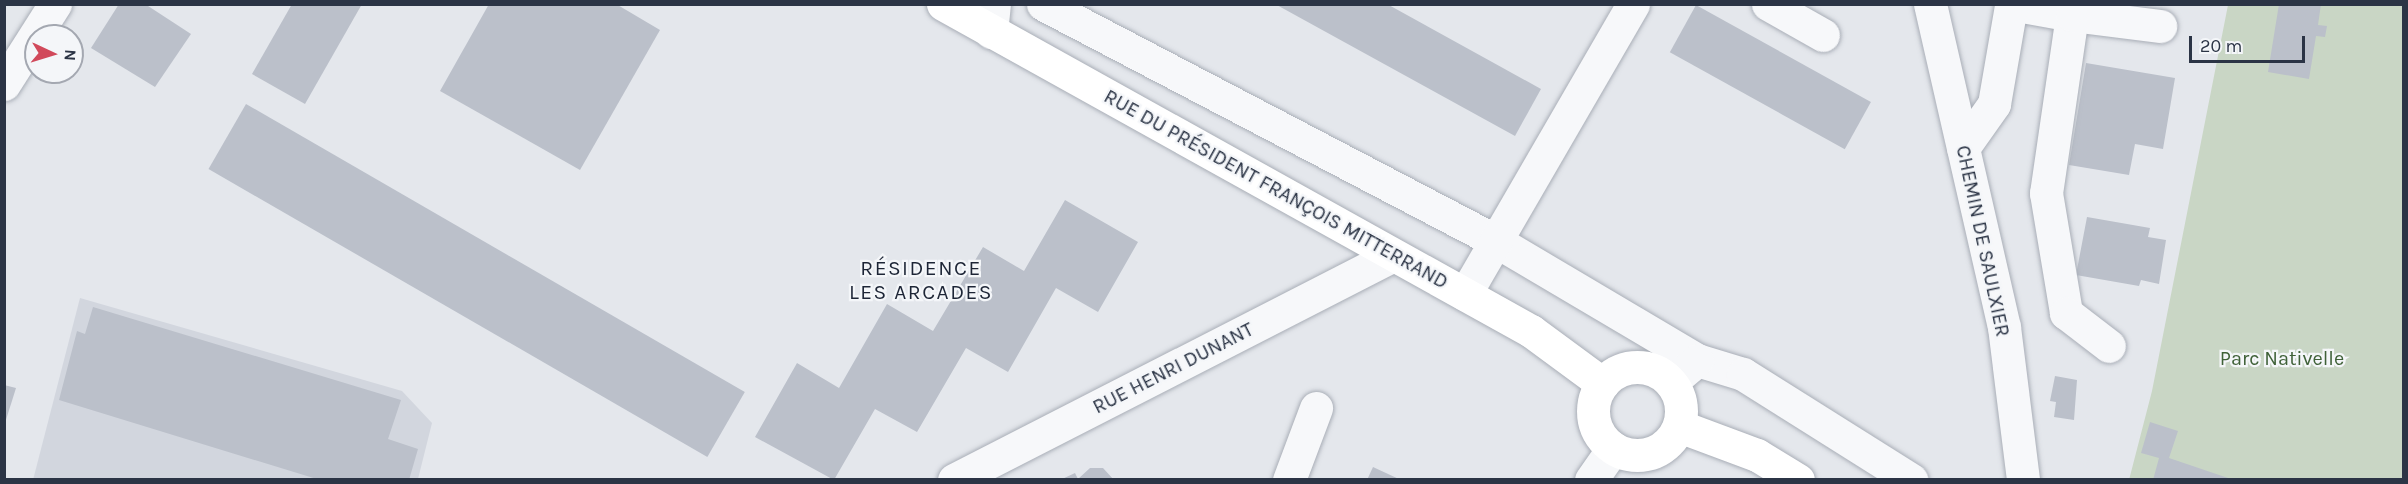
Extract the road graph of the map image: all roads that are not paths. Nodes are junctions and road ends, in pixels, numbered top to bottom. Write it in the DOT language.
graph roads {
  1 [pos="55,4"];
  2 [pos="943,4"];
  3 [pos="1043,4"];
  4 [pos="1633,4"];
  5 [pos="1768,4"];
  6 [pos="1930,4"];
  7 [pos="2011,5"];
  8 [pos="2072,15"];
  9 [pos="992,18"];
  10 [pos="2160,26"];
  11 [pos="1823,35"];
  12 [pos="4,84"];
  13 [pos="1963,148"];
  14 [pos="1496,242"];
  15 [pos="1392,255"];
  16 [pos="1465,294"];
  17 [pos="2109,346"];
  18 [pos="1697,360"];
  19 [pos="1671,382"];
  20 [pos="1603,384"];
  21 [pos="1317,408"];
  22 [pos="1679,426"];
  23 [pos="1613,448"];
  24 [pos="954,480"];
  25 [pos="1289,480"];
  26 [pos="1591,480"];
  27 [pos="1798,480"];
  28 [pos="1911,480"];
  29 [pos="2023,480"];
  1 -- 12 [label="street"];
  2 -- 9 [label="main road, RUE DU PRÉSIDENT FRANÇOIS MITTERRAND"];
  3 -- 14 [label="street"];
  4 -- 14 [label="street"];
  5 -- 11 [label="street"];
  6 -- 13 [label="street, CHEMIN DE SAULXIER"];
  7 -- 8 [label="street"];
  7 -- 13 [label="street"];
  8 -- 10 [label="street"];
  8 -- 17 [label="street"];
  9 -- 15 [label="main road, RUE DU PRÉSIDENT FRANÇOIS MITTERRAND"];
  13 -- 29 [label="street, CHEMIN DE SAULXIER"];
  14 -- 16 [label="street"];
  14 -- 18 [label="street"];
  15 -- 16 [label="main road, RUE DU PRÉSIDENT FRANÇOIS MITTERRAND"];
  15 -- 24 [label="street, RUE HENRI DUNANT"];
  16 -- 20 [label="main road, RUE DU PRÉSIDENT FRANÇOIS MITTERRAND"];
  18 -- 19 [label="street"];
  18 -- 28 [label="street"];
  19 -- 20 [label="main road"];
  19 -- 22 [label="main road"];
  20 -- 23 [label="main road"];
  21 -- 25 [label="street"];
  22 -- 23 [label="main road"];
  22 -- 27 [label="main road"];
  23 -- 26 [label="street"];
}
